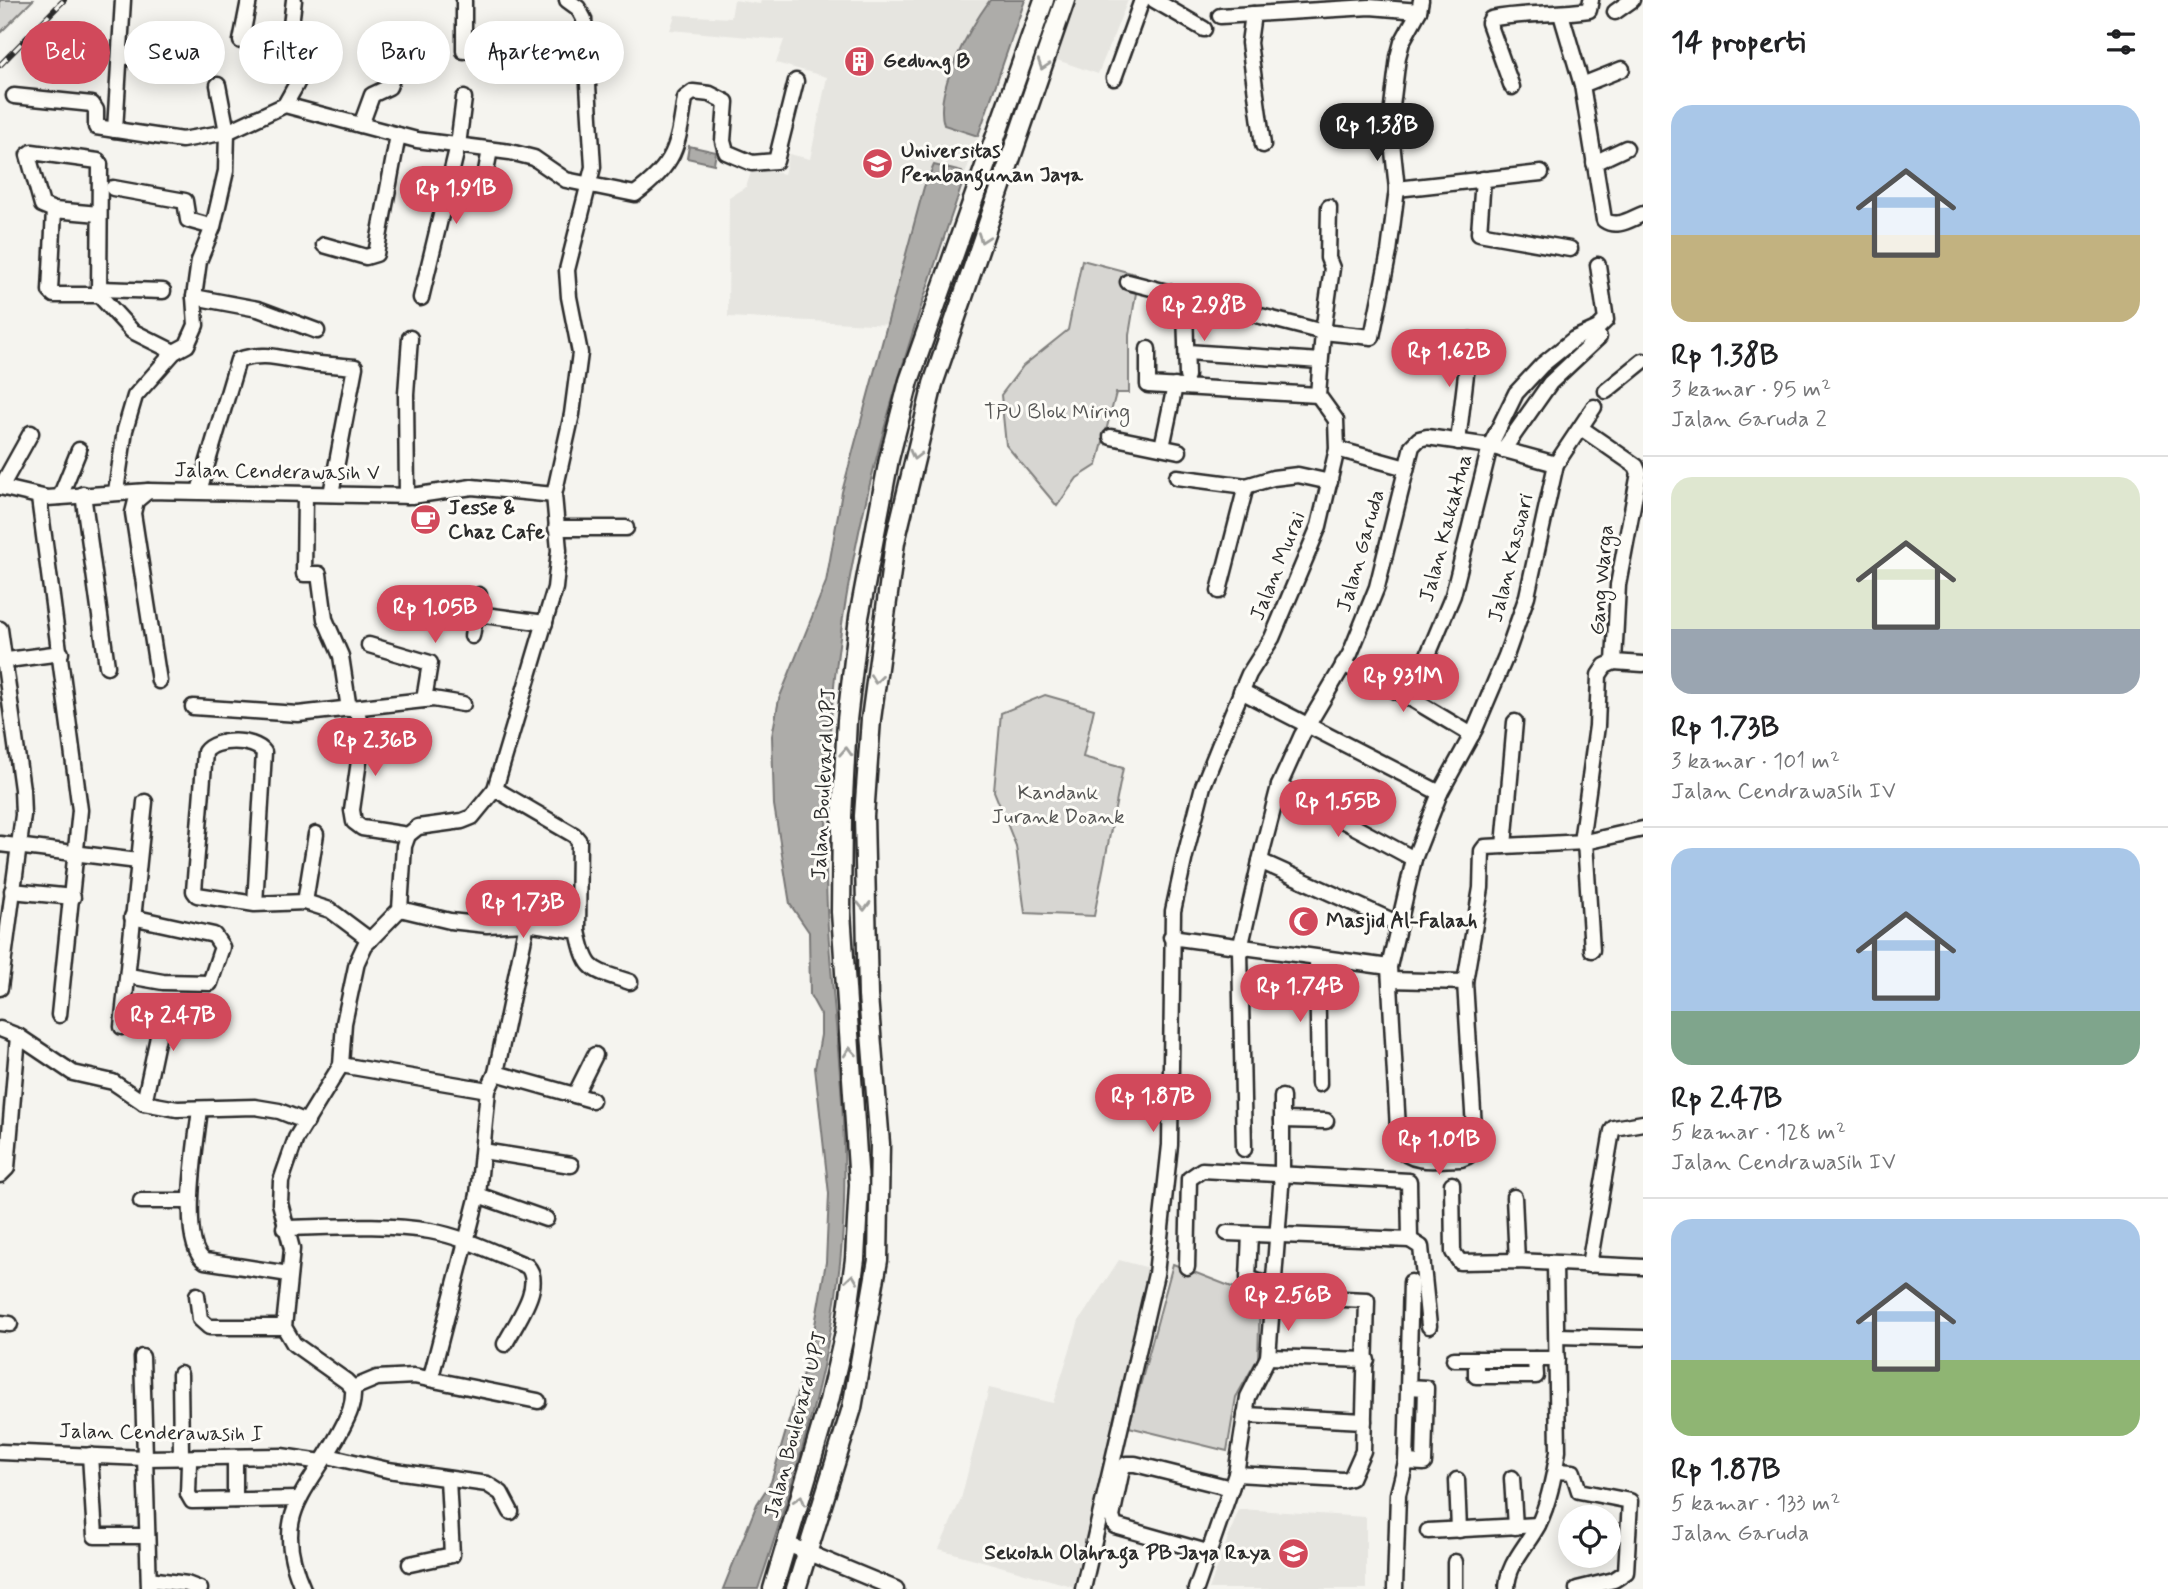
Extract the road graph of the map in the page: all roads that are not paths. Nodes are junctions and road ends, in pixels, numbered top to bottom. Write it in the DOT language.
graph roads {
  1 [pos="123,0"];
  2 [pos="249,0"];
  3 [pos="294,0"];
  4 [pos="464,0"];
  5 [pos="567,0"];
  6 [pos="1044,0"];
  7 [pos="1065,0"];
  8 [pos="1142,0"];
  9 [pos="1154,0"];
  10 [pos="1591,0"];
  11 [pos="1632,0"];
  12 [pos="1350,4"];
  13 [pos="1420,6"];
  14 [pos="1615,12"];
  15 [pos="1253,14"];
  16 [pos="1560,14"];
  17 [pos="1220,16"];
  18 [pos="245,21"];
  19 [pos="464,21"];
  20 [pos="1204,29"];
  21 [pos="120,57"];
  22 [pos="124,57"];
  23 [pos="1622,69"];
  24 [pos="1114,78"];
  25 [pos="796,81"];
  26 [pos="389,84"];
  27 [pos="218,85"];
  28 [pos="1582,85"];
  29 [pos="1511,87"];
  30 [pos="14,96"];
  31 [pos="464,98"];
  32 [pos="285,105"];
  33 [pos="361,125"];
  34 [pos="115,130"];
  35 [pos="227,132"];
  36 [pos="398,135"];
  37 [pos="458,145"];
  38 [pos="1263,145"];
  39 [pos="1626,148"];
  40 [pos="490,150"];
  41 [pos="1594,163"];
  42 [pos="987,166"];
  43 [pos="1541,173"];
  44 [pos="1005,174"];
  45 [pos="1483,179"];
  46 [pos="589,187"];
  47 [pos="113,188"];
  48 [pos="1397,189"];
  49 [pos="481,197"];
  50 [pos="1329,207"];
  51 [pos="54,209"];
  52 [pos="99,214"];
  53 [pos="1643,214"];
  54 [pos="213,227"];
  55 [pos="324,245"];
  56 [pos="1570,249"];
  57 [pos="1598,265"];
  58 [pos="1128,282"];
  59 [pos="163,291"];
  60 [pos="99,292"];
  61 [pos="194,298"];
  62 [pos="421,298"];
  63 [pos="1185,310"];
  64 [pos="317,331"];
  65 [pos="1322,332"];
  66 [pos="1599,337"];
  67 [pos="410,338"];
  68 [pos="1470,340"];
  69 [pos="1148,349"];
  70 [pos="174,352"];
  71 [pos="1187,352"];
  72 [pos="1320,360"];
  73 [pos="1643,360"];
  74 [pos="1187,376"];
  75 [pos="1175,386"];
  76 [pos="1606,391"];
  77 [pos="1318,395"];
  78 [pos="1594,407"];
  79 [pos="1581,428"];
  80 [pos="31,433"];
  81 [pos="1111,437"];
  82 [pos="1458,442"];
  83 [pos="1162,447"];
  84 [pos="1496,448"];
  85 [pos="1336,449"];
  86 [pos="79,450"];
  87 [pos="1179,451"];
  88 [pos="1556,464"];
  89 [pos="1406,468"];
  90 [pos="1177,477"];
  91 [pos="1330,482"];
  92 [pos="1246,486"];
  93 [pos="0,487"];
  94 [pos="116,491"];
  95 [pos="148,491"];
  96 [pos="199,491"];
  97 [pos="1639,493"];
  98 [pos="83,494"];
  99 [pos="331,494"];
  100 [pos="304,495"];
  101 [pos="554,495"];
  102 [pos="407,496"];
  103 [pos="60,497"];
  104 [pos="39,498"];
  105 [pos="556,528"];
  106 [pos="626,528"];
  107 [pos="1219,591"];
  108 [pos="479,596"];
  109 [pos="477,614"];
  110 [pos="545,623"];
  111 [pos="0,629"];
  112 [pos="472,636"];
  113 [pos="369,645"];
  114 [pos="61,653"];
  115 [pos="2,661"];
  116 [pos="1614,662"];
  117 [pos="1343,664"];
  118 [pos="1643,664"];
  119 [pos="107,666"];
  120 [pos="159,681"];
  121 [pos="1241,691"];
  122 [pos="1410,698"];
  123 [pos="424,700"];
  124 [pos="463,704"];
  125 [pos="193,707"];
  126 [pos="353,709"];
  127 [pos="1515,722"];
  128 [pos="1307,725"];
  129 [pos="1472,735"];
  130 [pos="1279,786"];
  131 [pos="495,789"];
  132 [pos="1440,793"];
  133 [pos="145,802"];
  134 [pos="1643,829"];
  135 [pos="316,834"];
  136 [pos="408,835"];
  137 [pos="1583,842"];
  138 [pos="0,844"];
  139 [pos="1504,846"];
  140 [pos="18,847"];
  141 [pos="78,854"];
  142 [pos="1414,859"];
  143 [pos="138,861"];
  144 [pos="1260,862"];
  145 [pos="12,891"];
  146 [pos="73,898"];
  147 [pos="305,902"];
  148 [pos="255,904"];
  149 [pos="400,909"];
  150 [pos="132,917"];
  151 [pos="527,923"];
  152 [pos="1399,924"];
  153 [pos="578,931"];
  154 [pos="1171,937"];
  155 [pos="370,940"];
  156 [pos="1240,949"];
  157 [pos="1592,950"];
  158 [pos="1317,958"];
  159 [pos="1390,974"];
  160 [pos="129,976"];
  161 [pos="630,982"];
  162 [pos="1465,982"];
  163 [pos="0,988"];
  164 [pos="164,1008"];
  165 [pos="59,1015"];
  166 [pos="122,1027"];
  167 [pos="0,1029"];
  168 [pos="19,1036"];
  169 [pos="595,1055"];
  170 [pos="341,1065"];
  171 [pos="496,1073"];
  172 [pos="1318,1084"];
  173 [pos="488,1090"];
  174 [pos="575,1095"];
  175 [pos="1282,1097"];
  176 [pos="592,1100"];
  177 [pos="144,1103"];
  178 [pos="200,1109"];
  179 [pos="1282,1120"];
  180 [pos="1326,1121"];
  181 [pos="307,1122"];
  182 [pos="1643,1123"];
  183 [pos="1244,1149"];
  184 [pos="4,1151"];
  185 [pos="483,1151"];
  186 [pos="571,1165"];
  187 [pos="1282,1174"];
  188 [pos="0,1175"];
  189 [pos="1452,1184"];
  190 [pos="478,1195"];
  191 [pos="1514,1197"];
  192 [pos="141,1201"];
  193 [pos="190,1201"];
  194 [pos="546,1219"];
  195 [pos="284,1228"];
  196 [pos="1227,1233"];
  197 [pos="1250,1234"];
  198 [pos="1277,1235"];
  199 [pos="465,1240"];
  200 [pos="1410,1240"];
  201 [pos="1517,1261"];
  202 [pos="1555,1264"];
  203 [pos="1589,1265"];
  204 [pos="1187,1266"];
  205 [pos="1643,1267"];
  206 [pos="289,1274"];
  207 [pos="1411,1282"];
  208 [pos="1273,1292"];
  209 [pos="197,1295"];
  210 [pos="1429,1326"];
  211 [pos="284,1327"];
  212 [pos="1557,1336"];
  213 [pos="1643,1338"];
  214 [pos="505,1344"];
  215 [pos="142,1357"];
  216 [pos="1268,1357"];
  217 [pos="1454,1359"];
  218 [pos="1557,1359"];
  219 [pos="1367,1360"];
  220 [pos="180,1374"];
  221 [pos="431,1377"];
  222 [pos="353,1388"];
  223 [pos="538,1401"];
  224 [pos="1245,1415"];
  225 [pos="1364,1421"];
  226 [pos="0,1452"];
  227 [pos="90,1455"];
  228 [pos="145,1458"];
  229 [pos="185,1459"];
  230 [pos="325,1459"];
  231 [pos="235,1463"];
  232 [pos="1555,1471"];
  233 [pos="1512,1478"];
  234 [pos="448,1479"];
  235 [pos="1457,1480"];
  236 [pos="1233,1481"];
  237 [pos="299,1499"];
  238 [pos="234,1500"];
  239 [pos="511,1512"];
  240 [pos="1538,1525"];
  241 [pos="1515,1527"];
  242 [pos="1459,1530"];
  243 [pos="1428,1531"];
  244 [pos="140,1536"];
  245 [pos="787,1544"];
  246 [pos="807,1551"];
  247 [pos="1207,1552"];
  248 [pos="1455,1562"];
  249 [pos="410,1564"];
  250 [pos="149,1584"];
  251 [pos="200,1589"];
  252 [pos="303,1589"];
  253 [pos="773,1589"];
  254 [pos="796,1589"];
  255 [pos="896,1589"];
  256 [pos="1083,1589"];
  257 [pos="1196,1589"];
  258 [pos="1395,1589"];
  259 [pos="1455,1589"];
  260 [pos="1507,1589"];
  261 [pos="1577,1589"];
  1 -- 21 [label="street"];
  2 -- 18 [label="street"];
  3 -- 32 [label="street"];
  4 -- 19 [label="street"];
  5 -- 46 [label="street"];
  6 -- 42 [label="street, Jalan Boulevard UPJ"];
  7 -- 44 [label="street, Jalan Boulevard UPJ, one-way"];
  8 -- 24 [label="street"];
  9 -- 20 [label="street"];
  10 -- 16 [label="street"];
  11 -- 14 [label="street"];
  12 -- 13 [label="street"];
  12 -- 15 [label="street"];
  13 -- 48 [label="street"];
  15 -- 17 [label="street"];
  15 -- 38 [label="street"];
  16 -- 28 [label="street"];
  16 -- 29 [label="street"];
  21 -- 22 [label="street"];
  21 -- 34 [label="street"];
  23 -- 28 [label="street"];
  25 -- 46 [label="street"];
  26 -- 33 [label="street"];
  27 -- 35 [label="street"];
  28 -- 41 [label="street"];
  30 -- 34 [label="street"];
  31 -- 37 [label="street"];
  32 -- 33 [label="street"];
  32 -- 35 [label="street"];
  33 -- 36 [label="street"];
  34 -- 35 [label="street"];
  35 -- 54 [label="street"];
  36 -- 37 [label="street"];
  36 -- 55 [label="street"];
  37 -- 40 [label="street"];
  37 -- 62 [label="street"];
  39 -- 41 [label="street"];
  40 -- 46 [label="street"];
  40 -- 49 [label="street"];
  41 -- 53 [label="street"];
  42 -- 44 [label="street"];
  245 -- 42 [label="street, Jalan Boulevard UPJ, one-way"];
  43 -- 45 [label="street"];
  44 -- 246 [label="street, Jalan Boulevard UPJ, one-way"];
  45 -- 48 [label="street"];
  45 -- 56 [label="street"];
  46 -- 101 [label="street"];
  47 -- 54 [label="street"];
  48 -- 65 [label="street"];
  50 -- 65 [label="street"];
  51 -- 52 [label="street"];
  51 -- 52 [label="street"];
  51 -- 60 [label="street"];
  52 -- 60 [label="street"];
  54 -- 61 [label="street"];
  57 -- 84 [label="street"];
  58 -- 65 [label="street"];
  59 -- 60 [label="street"];
  60 -- 70 [label="street"];
  61 -- 64 [label="street"];
  61 -- 70 [label="street"];
  63 -- 71 [label="street"];
  65 -- 72 [label="street"];
  66 -- 84 [label="street"];
  67 -- 102 [label="street"];
  68 -- 82 [label="street"];
  69 -- 75 [label="street"];
  70 -- 94 [label="street"];
  71 -- 72 [label="street"];
  71 -- 74 [label="street"];
  72 -- 77 [label="street"];
  73 -- 76 [label="street"];
  75 -- 77 [label="street"];
  75 -- 83 [label="street"];
  77 -- 85 [label="street, Jalan Murai"];
  78 -- 79 [label="street, Jalan Kasuari"];
  79 -- 88 [label="street, Jalan Kasuari"];
  79 -- 97 [label="street, Gang Warga"];
  80 -- 93 [label="street"];
  81 -- 83 [label="street"];
  82 -- 84 [label="street"];
  82 -- 89 [label="street, Jalan Garuda"];
  83 -- 87 [label="street"];
  84 -- 88 [label="street"];
  84 -- 122 [label="street, Jalan Kakaktua"];
  85 -- 89 [label="street"];
  85 -- 91 [label="street, Jalan Murai"];
  86 -- 103 [label="street"];
  88 -- 129 [label="street, Jalan Kasuari"];
  89 -- 117 [label="street, Jalan Garuda"];
  90 -- 92 [label="street"];
  91 -- 92 [label="street"];
  91 -- 121 [label="street, Jalan Murai"];
  92 -- 107 [label="street"];
  93 -- 104 [label="street, Jalan Cenderawasih V"];
  94 -- 95 [label="street, Jalan Cenderawasih V"];
  94 -- 98 [label="street, Jalan Cenderawasih V"];
  95 -- 96 [label="street, Jalan Cenderawasih V"];
  95 -- 120 [label="street"];
  96 -- 99 [label="street"];
  96 -- 100 [label="street, Jalan Cenderawasih V"];
  97 -- 116 [label="street, Gang Warga"];
  98 -- 103 [label="street, Jalan Cenderawasih V"];
  98 -- 119 [label="street"];
  99 -- 100 [label="street, Jalan Cenderawasih V"];
  99 -- 102 [label="street, Jalan Cenderawasih V"];
  100 -- 126 [label="street"];
  101 -- 102 [label="street, Jalan Cenderawasih V"];
  101 -- 105 [label="street"];
  103 -- 104 [label="street, Jalan Cenderawasih V"];
  104 -- 114 [label="street"];
  105 -- 106 [label="street"];
  105 -- 110 [label="street"];
  108 -- 109 [label="street"];
  109 -- 110 [label="street"];
  109 -- 112 [label="street"];
  110 -- 131 [label="street"];
  111 -- 115 [label="street"];
  113 -- 123 [label="street"];
  114 -- 115 [label="street"];
  114 -- 141 [label="street"];
  115 -- 140 [label="street"];
  116 -- 118 [label="street"];
  116 -- 137 [label="street, Gang Warga"];
  117 -- 122 [label="street"];
  117 -- 128 [label="street, Jalan Garuda"];
  121 -- 128 [label="street"];
  121 -- 154 [label="street, Jalan Murai"];
  122 -- 129 [label="street"];
  123 -- 124 [label="street"];
  123 -- 126 [label="street"];
  125 -- 126 [label="street"];
  126 -- 136 [label="street"];
  127 -- 139 [label="street"];
  128 -- 130 [label="street, Jalan Garuda"];
  128 -- 132 [label="street"];
  129 -- 132 [label="street, Jalan Kasuari"];
  130 -- 142 [label="street"];
  130 -- 144 [label="street, Jalan Garuda"];
  131 -- 136 [label="street"];
  131 -- 153 [label="street"];
  132 -- 142 [label="street, Jalan Kasuari"];
  133 -- 143 [label="street"];
  134 -- 137 [label="street"];
  135 -- 147 [label="street"];
  136 -- 149 [label="street"];
  137 -- 139 [label="street"];
  137 -- 157 [label="street, Gang Warga"];
  138 -- 140 [label="street"];
  139 -- 162 [label="street"];
  140 -- 141 [label="street"];
  140 -- 145 [label="street"];
  141 -- 143 [label="street"];
  141 -- 146 [label="street"];
  142 -- 152 [label="street, Jalan Kasuari"];
  143 -- 150 [label="street"];
  144 -- 152 [label="street"];
  144 -- 156 [label="street, Jalan Garuda"];
  145 -- 146 [label="street"];
  145 -- 163 [label="street"];
  146 -- 165 [label="street"];
  147 -- 148 [label="street"];
  147 -- 155 [label="street"];
  148 -- 148 [label="street"];
  149 -- 151 [label="street"];
  149 -- 155 [label="street"];
  150 -- 160 [label="street"];
  150 -- 160 [label="street"];
  151 -- 153 [label="street"];
  151 -- 171 [label="street"];
  152 -- 159 [label="street, Jalan Kasuari"];
  153 -- 161 [label="street"];
  154 -- 156 [label="street"];
  154 -- 256 [label="street, Jalan Murai"];
  155 -- 170 [label="street"];
  156 -- 158 [label="street"];
  156 -- 183 [label="street, Jalan Garuda"];
  158 -- 159 [label="street"];
  158 -- 172 [label="street"];
  159 -- 162 [label="street"];
  159 -- 162 [label="street, Jalan Kasuari"];
  160 -- 166 [label="street"];
  164 -- 177 [label="street"];
  167 -- 168 [label="street"];
  168 -- 177 [label="street"];
  168 -- 184 [label="street"];
  169 -- 174 [label="street"];
  170 -- 173 [label="street"];
  170 -- 181 [label="street"];
  171 -- 173 [label="street"];
  171 -- 174 [label="street"];
  173 -- 185 [label="street"];
  174 -- 176 [label="street"];
  175 -- 179 [label="street"];
  177 -- 178 [label="street"];
  178 -- 181 [label="street"];
  178 -- 193 [label="street"];
  179 -- 180 [label="street"];
  179 -- 187 [label="street"];
  181 -- 195 [label="street"];
  182 -- 203 [label="street"];
  184 -- 188 [label="street"];
  185 -- 186 [label="street"];
  185 -- 190 [label="street"];
  187 -- 198 [label="street"];
  187 -- 200 [label="street"];
  187 -- 204 [label="street"];
  189 -- 201 [label="street"];
  190 -- 194 [label="street"];
  190 -- 199 [label="street"];
  191 -- 201 [label="street"];
  192 -- 193 [label="street"];
  193 -- 206 [label="street"];
  195 -- 199 [label="street"];
  195 -- 206 [label="street"];
  196 -- 197 [label="street"];
  197 -- 198 [label="street"];
  197 -- 208 [label="street"];
  198 -- 200 [label="street"];
  198 -- 208 [label="street"];
  199 -- 214 [label="street"];
  199 -- 221 [label="street"];
  200 -- 210 [label="street"];
  201 -- 202 [label="street"];
  202 -- 203 [label="street"];
  202 -- 212 [label="street"];
  203 -- 205 [label="street"];
  206 -- 211 [label="street"];
  207 -- 258 [label="street"];
  208 -- 216 [label="street"];
  208 -- 219 [label="street"];
  209 -- 211 [label="street"];
  211 -- 222 [label="street"];
  212 -- 213 [label="street"];
  212 -- 218 [label="street"];
  215 -- 228 [label="street"];
  216 -- 219 [label="street"];
  216 -- 224 [label="street"];
  217 -- 218 [label="street"];
  218 -- 232 [label="street"];
  219 -- 225 [label="street"];
  220 -- 229 [label="street"];
  221 -- 222 [label="street"];
  221 -- 223 [label="street"];
  222 -- 230 [label="street"];
  224 -- 225 [label="street"];
  224 -- 236 [label="street"];
  225 -- 236 [label="street"];
  226 -- 227 [label="street, Jalan Cenderawasih I"];
  227 -- 228 [label="street, Jalan Cenderawasih I"];
  227 -- 244 [label="street"];
  228 -- 229 [label="street, Jalan Cenderawasih I"];
  228 -- 250 [label="street"];
  229 -- 230 [label="street, Jalan Cenderawasih I"];
  229 -- 238 [label="street"];
  230 -- 234 [label="street, Jalan Cenderawasih I"];
  230 -- 237 [label="street"];
  231 -- 238 [label="street"];
  232 -- 240 [label="street"];
  232 -- 261 [label="street"];
  233 -- 241 [label="street"];
  234 -- 239 [label="street, Jalan Cenderawasih I"];
  234 -- 249 [label="street"];
  235 -- 242 [label="street"];
  236 -- 247 [label="street"];
  236 -- 247 [label="street"];
  237 -- 238 [label="street"];
  237 -- 252 [label="street"];
  240 -- 241 [label="street"];
  240 -- 260 [label="street"];
  241 -- 242 [label="street"];
  242 -- 243 [label="street"];
  245 -- 246 [label="street"];
  245 -- 253 [label="street, Jalan Boulevard UPJ"];
  246 -- 254 [label="street, Jalan Boulevard UPJ"];
  246 -- 255 [label="street"];
  247 -- 257 [label="street"];
  248 -- 259 [label="street"];
  250 -- 251 [label="street"];
}
